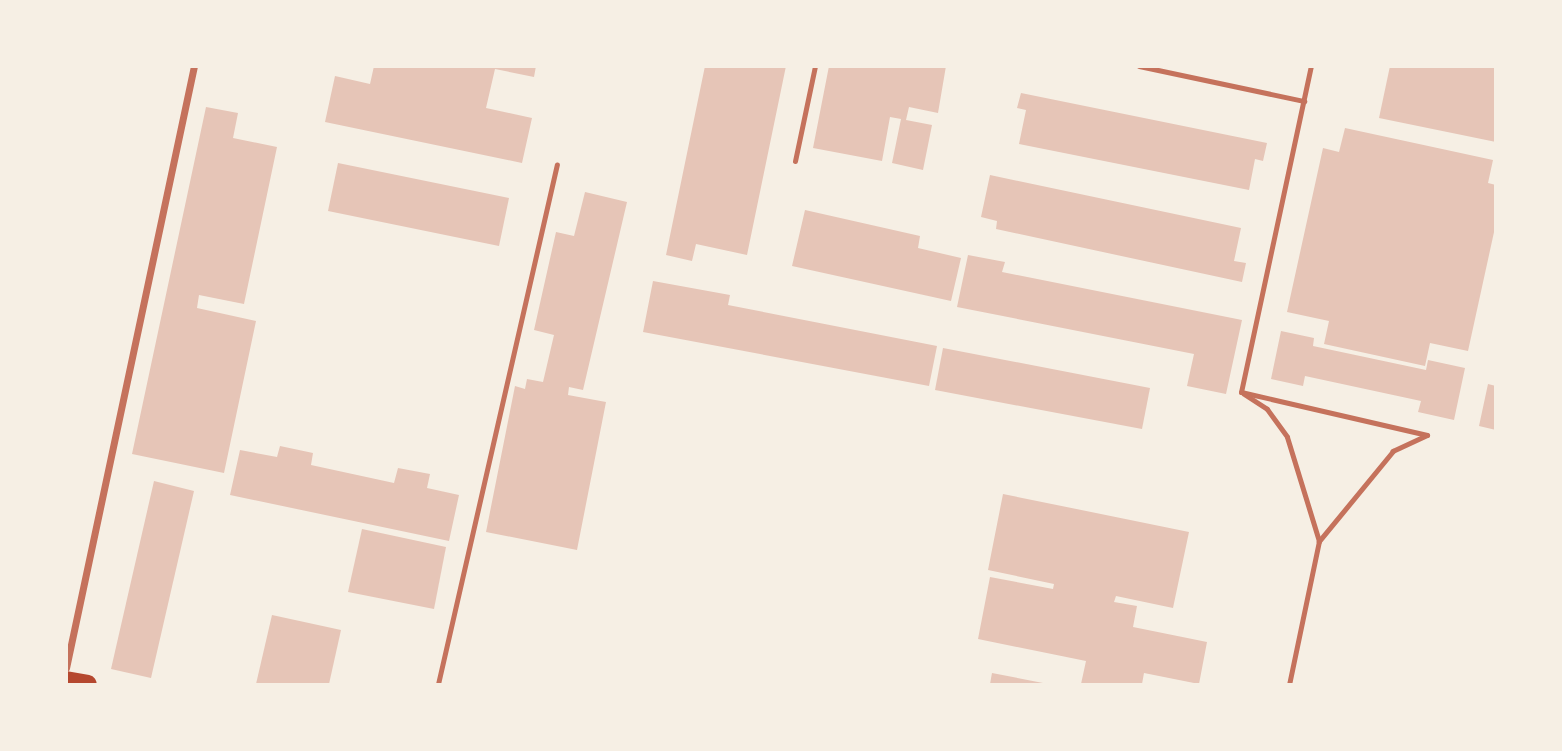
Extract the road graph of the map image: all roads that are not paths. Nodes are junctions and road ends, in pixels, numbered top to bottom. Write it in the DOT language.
graph roads {
  1 [pos="194,66"];
  2 [pos="815,66"];
  3 [pos="1139,66"];
  4 [pos="1311,66"];
  5 [pos="1304,101"];
  6 [pos="795,161"];
  7 [pos="557,164"];
  8 [pos="1241,392"];
  9 [pos="1319,541"];
  10 [pos="66,668"];
  11 [pos="66,680"];
  12 [pos="88,684"];
  13 [pos="438,684"];
  14 [pos="1289,684"];
  1 -- 10 [label="street"];
  2 -- 6 [label="lane"];
  3 -- 5 [label="lane"];
  4 -- 5 [label="lane"];
  5 -- 8 [label="lane"];
  7 -- 13 [label="lane"];
  8 -- 9 [label="lane"];
  8 -- 9 [label="lane"];
  9 -- 14 [label="lane"];
  11 -- 12 [label="main road"];
}
